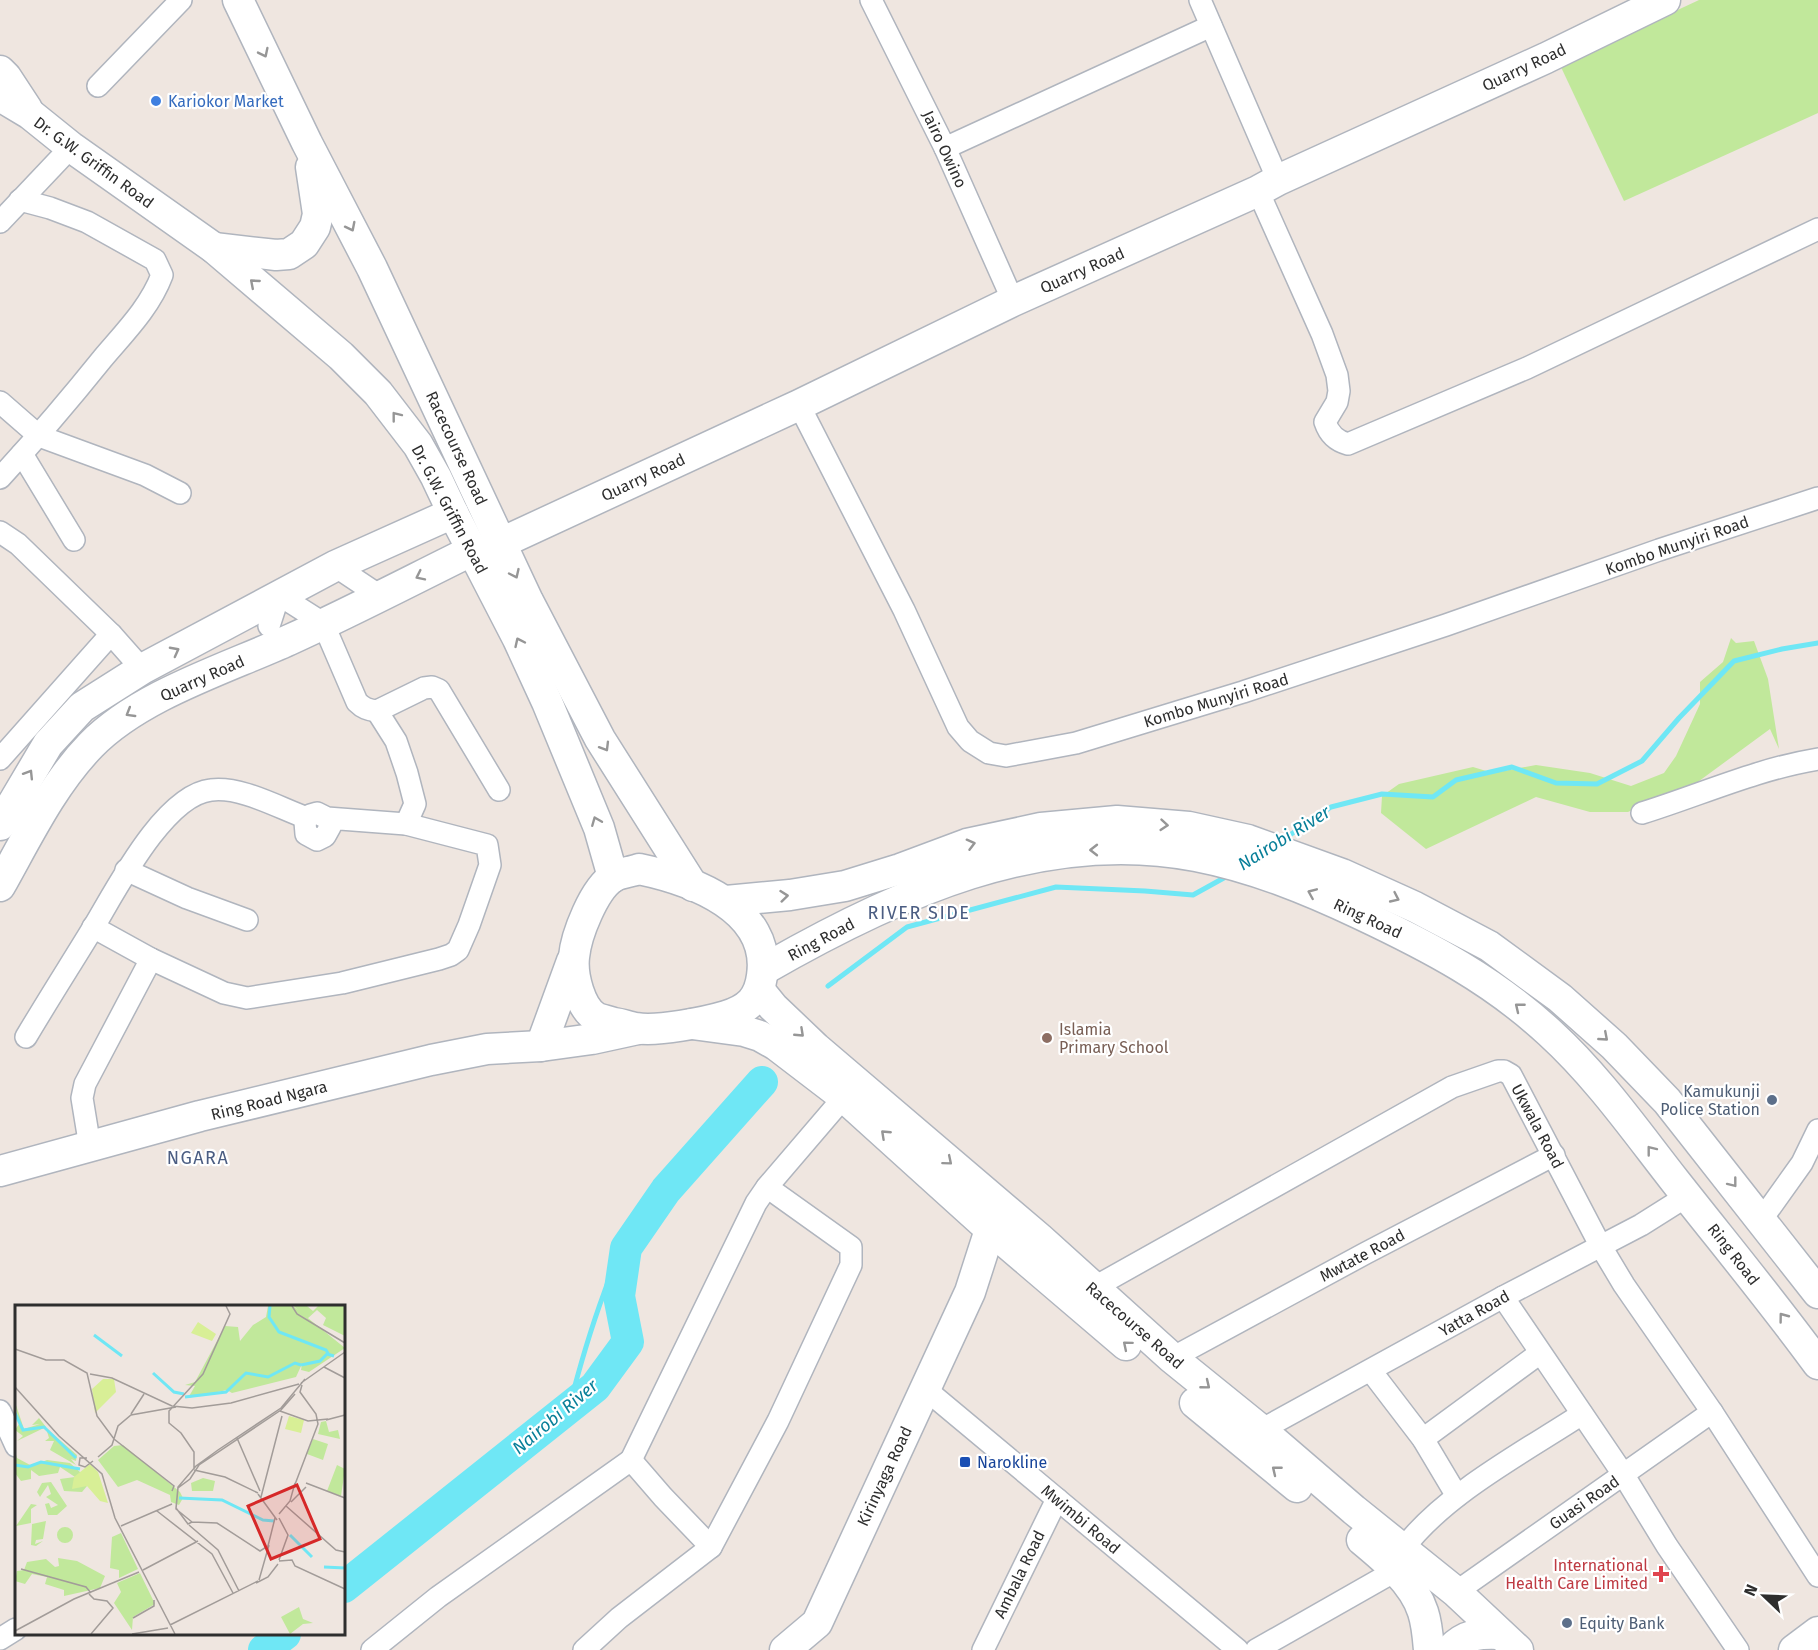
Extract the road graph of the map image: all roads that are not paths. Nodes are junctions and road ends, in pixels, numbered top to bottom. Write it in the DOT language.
graph roads {
  1 [pos="181,0"];
  2 [pos="238,0"];
  3 [pos="871,0"];
  4 [pos="1200,0"];
  5 [pos="1665,0"];
  6 [pos="1211,26"];
  7 [pos="0,71"];
  8 [pos="98,86"];
  9 [pos="0,96"];
  10 [pos="30,114"];
  11 [pos="307,143"];
  12 [pos="71,147"];
  13 [pos="945,148"];
  14 [pos="1268,185"];
  15 [pos="20,200"];
  16 [pos="0,222"];
  17 [pos="1818,229"];
  18 [pos="214,248"];
  19 [pos="1013,301"];
  20 [pos="0,402"];
  21 [pos="799,405"];
  22 [pos="39,436"];
  23 [pos="22,454"];
  24 [pos="0,478"];
  25 [pos="180,493"];
  26 [pos="1818,498"];
  27 [pos="453,513"];
  28 [pos="0,532"];
  29 [pos="74,540"];
  30 [pos="483,550"];
  31 [pos="335,566"];
  32 [pos="279,595"];
  33 [pos="380,596"];
  34 [pos="323,623"];
  35 [pos="269,626"];
  36 [pos="111,634"];
  37 [pos="142,669"];
  38 [pos="377,711"];
  39 [pos="0,759"];
  40 [pos="1818,759"];
  41 [pos="499,790"];
  42 [pos="1642,813"];
  43 [pos="406,824"];
  44 [pos="0,825"];
  45 [pos="1257,858"];
  46 [pos="126,870"];
  47 [pos="613,877"];
  48 [pos="0,886"];
  49 [pos="693,886"];
  50 [pos="726,901"];
  51 [pos="247,920"];
  52 [pos="93,927"];
  53 [pos="151,959"];
  54 [pos="573,959"];
  55 [pos="762,980"];
  56 [pos="692,1024"];
  57 [pos="638,1029"];
  58 [pos="26,1037"];
  59 [pos="541,1046"];
  60 [pos="844,1096"];
  61 [pos="1818,1130"];
  62 [pos="90,1147"];
  63 [pos="1554,1155"];
  64 [pos="0,1171"];
  65 [pos="767,1187"];
  66 [pos="1687,1196"];
  67 [pos="994,1216"];
  68 [pos="1762,1220"];
  69 [pos="1600,1245"];
  70 [pos="1029,1246"];
  71 [pos="1093,1288"];
  72 [pos="970,1292"];
  73 [pos="1818,1293"];
  74 [pos="1503,1297"];
  75 [pos="1540,1353"];
  76 [pos="1172,1358"];
  77 [pos="1818,1364"];
  78 [pos="1371,1371"];
  79 [pos="924,1388"];
  80 [pos="0,1411"];
  81 [pos="1712,1412"];
  82 [pos="1582,1414"];
  83 [pos="1261,1430"];
  84 [pos="1423,1439"];
  85 [pos="15,1444"];
  86 [pos="631,1460"];
  87 [pos="1623,1474"];
  88 [pos="1457,1496"];
  89 [pos="1057,1499"];
  90 [pos="711,1547"];
  91 [pos="1399,1560"];
  92 [pos="1818,1576"];
  93 [pos="1456,1592"];
  94 [pos="15,1630"];
  95 [pos="1818,1632"];
  96 [pos="813,1636"];
  97 [pos="0,1639"];
  98 [pos="1509,1642"];
  99 [pos="372,1650"];
  100 [pos="584,1650"];
  101 [pos="785,1650"];
  102 [pos="983,1650"];
  103 [pos="1238,1650"];
  104 [pos="1256,1650"];
  105 [pos="1429,1650"];
  106 [pos="1450,1650"];
  107 [pos="1738,1650"];
  108 [pos="1794,1650"];
  1 -- 8 [label="street"];
  2 -- 11 [label="main road, Racecourse Road, one-way"];
  3 -- 13 [label="street, Jairo Owino"];
  4 -- 6 [label="street"];
  5 -- 14 [label="main road, Quarry Road"];
  6 -- 13 [label="street"];
  6 -- 14 [label="street"];
  7 -- 10 [label="main road"];
  9 -- 10 [label="main road, Dr. G.W. Griffin Road"];
  10 -- 12 [label="main road, Dr. G.W. Griffin Road"];
  11 -- 18 [label="main road"];
  11 -- 30 [label="main road, Racecourse Road, one-way"];
  12 -- 15 [label="street"];
  12 -- 18 [label="main road, Dr. G.W. Griffin Road"];
  13 -- 19 [label="street, Jairo Owino"];
  14 -- 17 [label="street"];
  14 -- 19 [label="main road, Quarry Road"];
  15 -- 16 [label="street"];
  15 -- 22 [label="street"];
  27 -- 18 [label="main road, Dr. G.W. Griffin Road, one-way"];
  19 -- 21 [label="main road, Quarry Road"];
  20 -- 22 [label="street"];
  21 -- 26 [label="street, Kombo Munyiri Road"];
  21 -- 30 [label="main road, Quarry Road"];
  22 -- 23 [label="street"];
  22 -- 25 [label="street"];
  23 -- 24 [label="street"];
  23 -- 29 [label="street"];
  27 -- 30 [label="main road, Dr. G.W. Griffin Road"];
  27 -- 31 [label="main road, Quarry Road"];
  28 -- 36 [label="street"];
  30 -- 33 [label="main road, Quarry Road, one-way"];
  47 -- 30 [label="main road, Dr. G.W. Griffin Road, one-way"];
  30 -- 49 [label="main road, Racecourse Road, one-way"];
  31 -- 32 [label="main road, Quarry Road"];
  31 -- 33 [label="street"];
  32 -- 34 [label="street"];
  32 -- 35 [label="main road, Quarry Road"];
  33 -- 34 [label="main road, Quarry Road"];
  34 -- 35 [label="main road, Quarry Road"];
  34 -- 38 [label="street"];
  37 -- 35 [label="main road, Quarry Road, one-way"];
  35 -- 48 [label="main road, Quarry Road, one-way"];
  36 -- 37 [label="street"];
  36 -- 39 [label="street"];
  44 -- 37 [label="main road, Quarry Road, one-way"];
  38 -- 41 [label="street"];
  38 -- 43 [label="street"];
  40 -- 42 [label="street"];
  43 -- 46 [label="street"];
  43 -- 53 [label="street"];
  50 -- 45 [label="main road, Ring Road, one-way"];
  45 -- 55 [label="main road, Ring Road, one-way"];
  66 -- 45 [label="main road, Ring Road, one-way"];
  45 -- 68 [label="main road, Ring Road, one-way"];
  46 -- 51 [label="street"];
  46 -- 52 [label="street"];
  47 -- 49 [label="main road"];
  47 -- 54 [label="main road"];
  49 -- 50 [label="main road"];
  50 -- 55 [label="main road"];
  52 -- 53 [label="street"];
  52 -- 58 [label="street"];
  53 -- 62 [label="street"];
  54 -- 57 [label="main road"];
  54 -- 59 [label="main road"];
  55 -- 56 [label="main road"];
  55 -- 67 [label="main road, Racecourse Road, one-way"];
  56 -- 57 [label="main road"];
  56 -- 60 [label="main road, Racecourse Road"];
  57 -- 59 [label="main road, Ring Road Ngara"];
  59 -- 62 [label="main road, Ring Road Ngara"];
  60 -- 65 [label="street"];
  67 -- 60 [label="main road, Racecourse Road, one-way"];
  61 -- 68 [label="street"];
  62 -- 64 [label="main road, Ring Road Ngara"];
  63 -- 69 [label="street, Ukwala Road"];
  63 -- 71 [label="street, Ukwala Road"];
  63 -- 76 [label="street, Mwtate Road"];
  65 -- 86 [label="street"];
  65 -- 90 [label="street"];
  66 -- 69 [label="street, Yatta Road"];
  77 -- 66 [label="main road, Ring Road, one-way"];
  67 -- 70 [label="main road, Racecourse Road"];
  67 -- 72 [label="main road, Kirinyaga Road"];
  68 -- 73 [label="main road, Ring Road"];
  69 -- 74 [label="street, Yatta Road"];
  69 -- 81 [label="street, Ukwala Road"];
  70 -- 71 [label="main road, Racecourse Road"];
  70 -- 72 [label="main road"];
  91 -- 70 [label="main road, Racecourse Road, one-way"];
  71 -- 76 [label="main road, Racecourse Road"];
  72 -- 79 [label="main road, Kirinyaga Road"];
  74 -- 75 [label="street"];
  74 -- 78 [label="street, Yatta Road"];
  75 -- 82 [label="street"];
  75 -- 84 [label="street"];
  76 -- 83 [label="main road, Racecourse Road, one-way"];
  78 -- 83 [label="street, Yatta Road"];
  78 -- 84 [label="street"];
  79 -- 89 [label="street, Mwimbi Road"];
  79 -- 96 [label="main road, Kirinyaga Road"];
  80 -- 85 [label="street"];
  81 -- 87 [label="street, Guasi Road"];
  81 -- 92 [label="street, Ukwala Road"];
  82 -- 87 [label="street"];
  82 -- 88 [label="street"];
  83 -- 91 [label="main road, Racecourse Road"];
  84 -- 88 [label="street"];
  86 -- 90 [label="street"];
  86 -- 99 [label="street"];
  87 -- 93 [label="street, Guasi Road"];
  87 -- 107 [label="street"];
  88 -- 91 [label="street"];
  89 -- 102 [label="street, Ambala Road"];
  89 -- 103 [label="street, Mwimbi Road"];
  90 -- 100 [label="street"];
  91 -- 93 [label="main road, Racecourse Road"];
  91 -- 104 [label="street"];
  91 -- 105 [label="main road, Racecourse Road"];
  93 -- 98 [label="main road, Racecourse Road"];
  94 -- 97 [label="street"];
  95 -- 108 [label="main road"];
  96 -- 101 [label="main road, Kirinyaga Road"];
  98 -- 106 [label="main road"];
}
